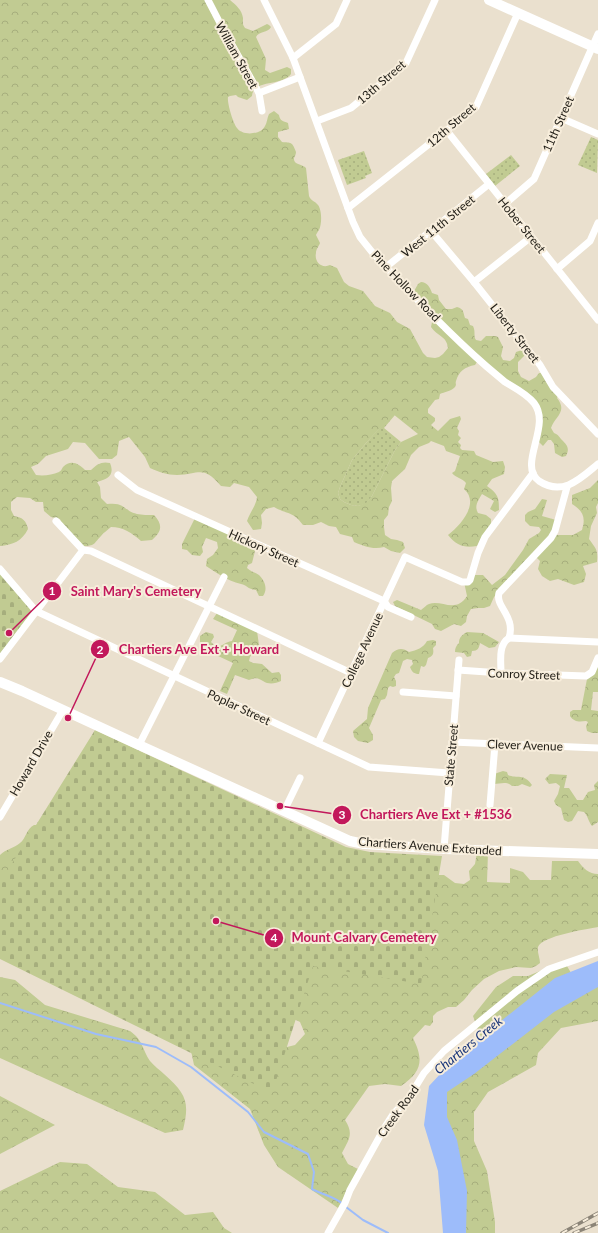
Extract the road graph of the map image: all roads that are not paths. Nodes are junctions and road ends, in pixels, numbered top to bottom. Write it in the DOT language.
graph roads {
  1 [pos="208,0"];
  2 [pos="264,0"];
  3 [pos="346,0"];
  4 [pos="435,0"];
  5 [pos="489,0"];
  6 [pos="518,13"];
  7 [pos="598,34"];
  8 [pos="595,48"];
  9 [pos="293,58"];
  10 [pos="300,77"];
  11 [pos="259,93"];
  12 [pos="262,111"];
  13 [pos="561,118"];
  14 [pos="317,121"];
  15 [pos="446,131"];
  16 [pos="598,134"];
  17 [pos="489,184"];
  18 [pos="505,204"];
  19 [pos="348,208"];
  20 [pos="598,223"];
  21 [pos="431,231"];
  22 [pos="531,237"];
  23 [pos="386,267"];
  24 [pos="557,268"];
  25 [pos="474,282"];
  26 [pos="598,320"];
  27 [pos="598,434"];
  28 [pos="598,464"];
  29 [pos="533,473"];
  30 [pos="118,475"];
  31 [pos="567,487"];
  32 [pos="56,521"];
  33 [pos="83,550"];
  34 [pos="0,568"];
  35 [pos="224,577"];
  36 [pos="384,601"];
  37 [pos="210,607"];
  38 [pos="36,611"];
  39 [pos="411,617"];
  40 [pos="510,638"];
  41 [pos="598,642"];
  42 [pos="598,658"];
  43 [pos="0,659"];
  44 [pos="458,660"];
  45 [pos="458,670"];
  46 [pos="352,673"];
  47 [pos="501,673"];
  48 [pos="174,677"];
  49 [pos="0,682"];
  50 [pos="403,692"];
  51 [pos="456,696"];
  52 [pos="63,710"];
  53 [pos="452,742"];
  54 [pos="318,743"];
  55 [pos="495,744"];
  56 [pos="139,746"];
  57 [pos="598,748"];
  58 [pos="449,774"];
  59 [pos="300,778"];
  60 [pos="490,806"];
  61 [pos="284,812"];
  62 [pos="0,817"];
  63 [pos="444,849"];
  64 [pos="598,854"];
  65 [pos="598,952"];
  66 [pos="328,1233"];
  1 -- 11 [label="street, William Street"];
  2 -- 9 [label="street, Pine Hollow Road"];
  3 -- 9 [label="street"];
  4 -- 14 [label="street, 13th Street"];
  5 -- 6 [label="street"];
  6 -- 8 [label="street"];
  6 -- 15 [label="street, 12th Street"];
  7 -- 8 [label="street, 11th Street"];
  8 -- 13 [label="street, 11th Street"];
  9 -- 10 [label="street, Pine Hollow Road"];
  10 -- 11 [label="street"];
  10 -- 14 [label="street, Pine Hollow Road"];
  11 -- 12 [label="street, William Street"];
  13 -- 16 [label="street"];
  13 -- 18 [label="street, 11th Street"];
  14 -- 19 [label="street, Pine Hollow Road"];
  15 -- 17 [label="street, Hober Street"];
  15 -- 19 [label="street, 12th Street"];
  17 -- 18 [label="street, Hober Street"];
  17 -- 21 [label="street, West 11th Street"];
  18 -- 22 [label="street, Hober Street"];
  19 -- 23 [label="street, Pine Hollow Road"];
  20 -- 24 [label="street"];
  21 -- 23 [label="street, West 11th Street"];
  21 -- 25 [label="street, Liberty Street"];
  22 -- 24 [label="street, Hober Street"];
  22 -- 25 [label="street"];
  23 -- 29 [label="street, Pine Hollow Road"];
  24 -- 26 [label="street, Hober Street"];
  25 -- 27 [label="street, Liberty Street"];
  28 -- 31 [label="street"];
  29 -- 31 [label="street"];
  29 -- 36 [label="street, College Avenue"];
  30 -- 36 [label="street, Hickory Street"];
  31 -- 40 [label="street"];
  32 -- 33 [label="street"];
  33 -- 37 [label="street"];
  33 -- 38 [label="street"];
  34 -- 38 [label="street"];
  35 -- 37 [label="street"];
  36 -- 39 [label="street, Hickory Street"];
  36 -- 46 [label="street, College Avenue"];
  37 -- 46 [label="street"];
  37 -- 48 [label="street"];
  38 -- 43 [label="street"];
  38 -- 48 [label="street, Poplar Street"];
  40 -- 41 [label="street"];
  40 -- 47 [label="street"];
  42 -- 47 [label="street, Conroy Street"];
  44 -- 45 [label="street, State Street"];
  45 -- 47 [label="street, Conroy Street"];
  45 -- 51 [label="street, State Street"];
  46 -- 54 [label="street, College Avenue"];
  48 -- 54 [label="street, Poplar Street"];
  48 -- 56 [label="street"];
  49 -- 52 [label="street, Chartiers Avenue Extended"];
  50 -- 51 [label="street"];
  51 -- 53 [label="street, State Street"];
  52 -- 56 [label="street, Chartiers Avenue Extended"];
  52 -- 62 [label="street, Howard Drive"];
  53 -- 55 [label="street, Clever Avenue"];
  53 -- 58 [label="street, State Street"];
  54 -- 58 [label="street, Poplar Street"];
  55 -- 57 [label="street, Clever Avenue"];
  55 -- 60 [label="street"];
  56 -- 61 [label="street, Chartiers Avenue Extended"];
  58 -- 63 [label="street, State Street"];
  59 -- 61 [label="street"];
  61 -- 63 [label="street, Chartiers Avenue Extended"];
  63 -- 64 [label="street, Chartiers Avenue Extended"];
  65 -- 66 [label="street, Creek Road"];
}
